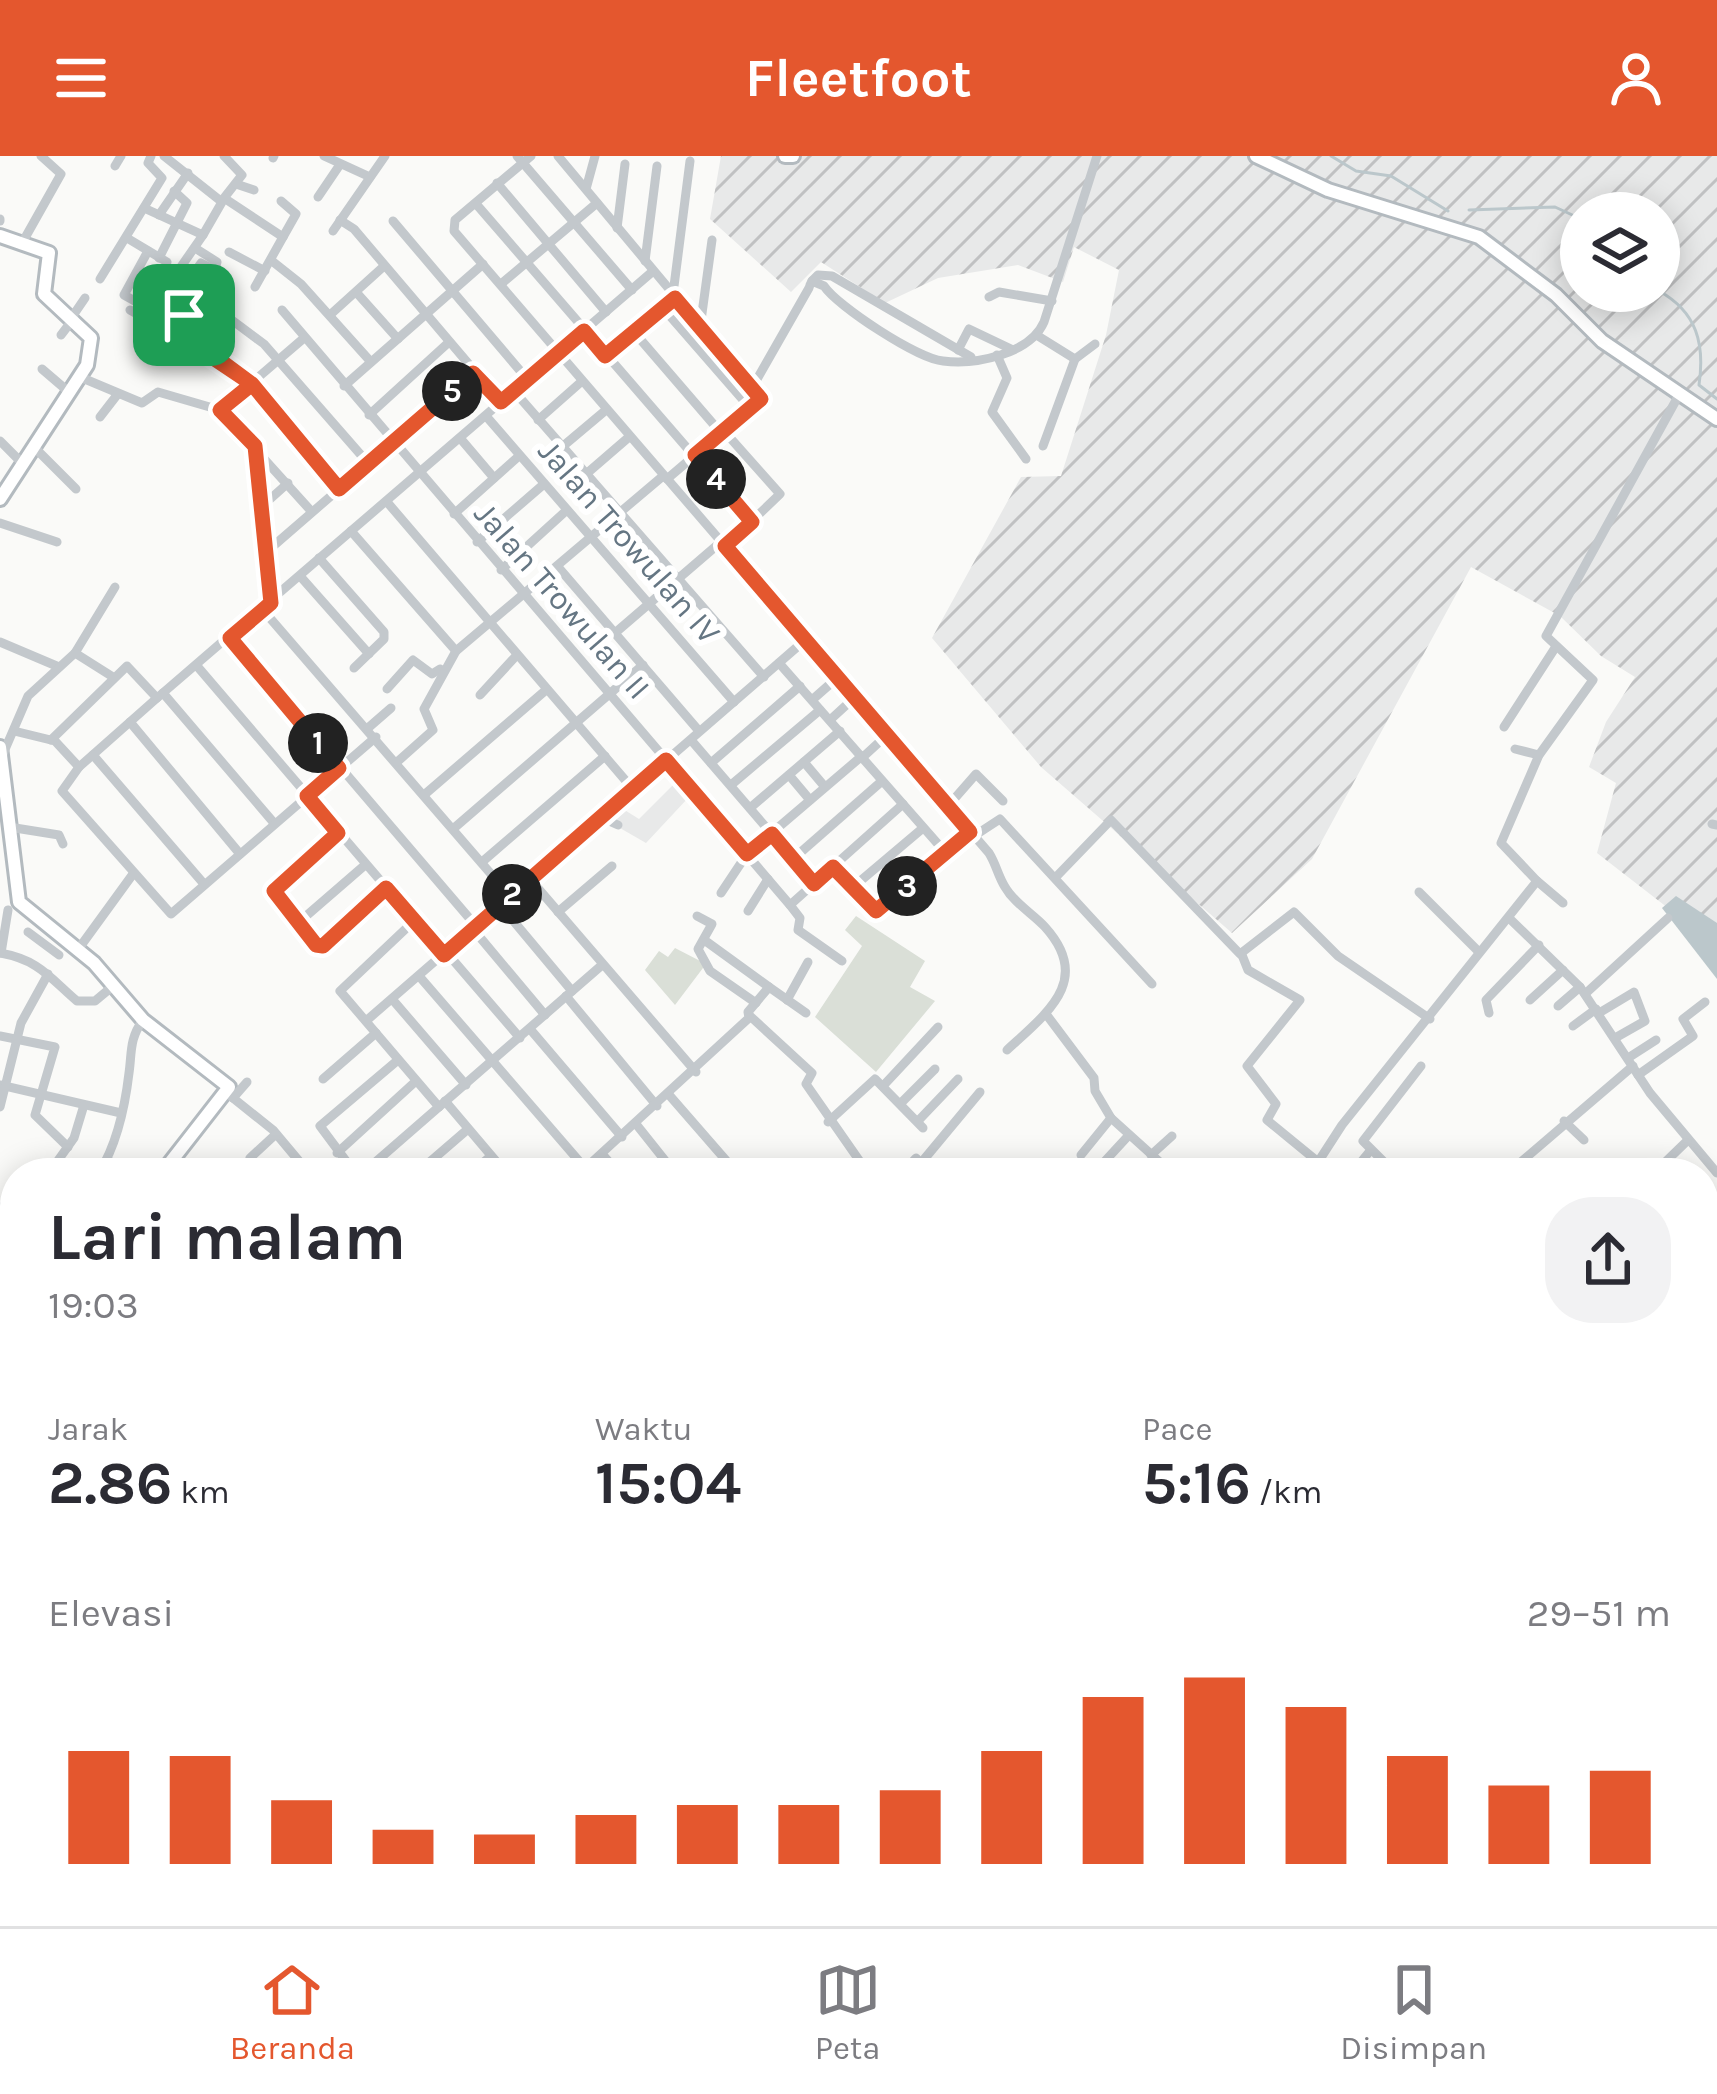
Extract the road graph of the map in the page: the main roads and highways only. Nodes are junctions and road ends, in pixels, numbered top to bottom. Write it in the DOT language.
graph roads {
  1 [pos="1256,156"];
  2 [pos="0,236"];
  3 [pos="1716,415"];
  4 [pos="0,499"];
  5 [pos="1,750"];
  6 [pos="6,832"];
  7 [pos="9,907"];
  8 [pos="175,1158"];
  1 -- 3 [label="main road"];
  2 -- 4 [label="main road"];
  5 -- 6 [label="main road"];
  6 -- 7 [label="main road"];
  7 -- 8 [label="main road"];
}
